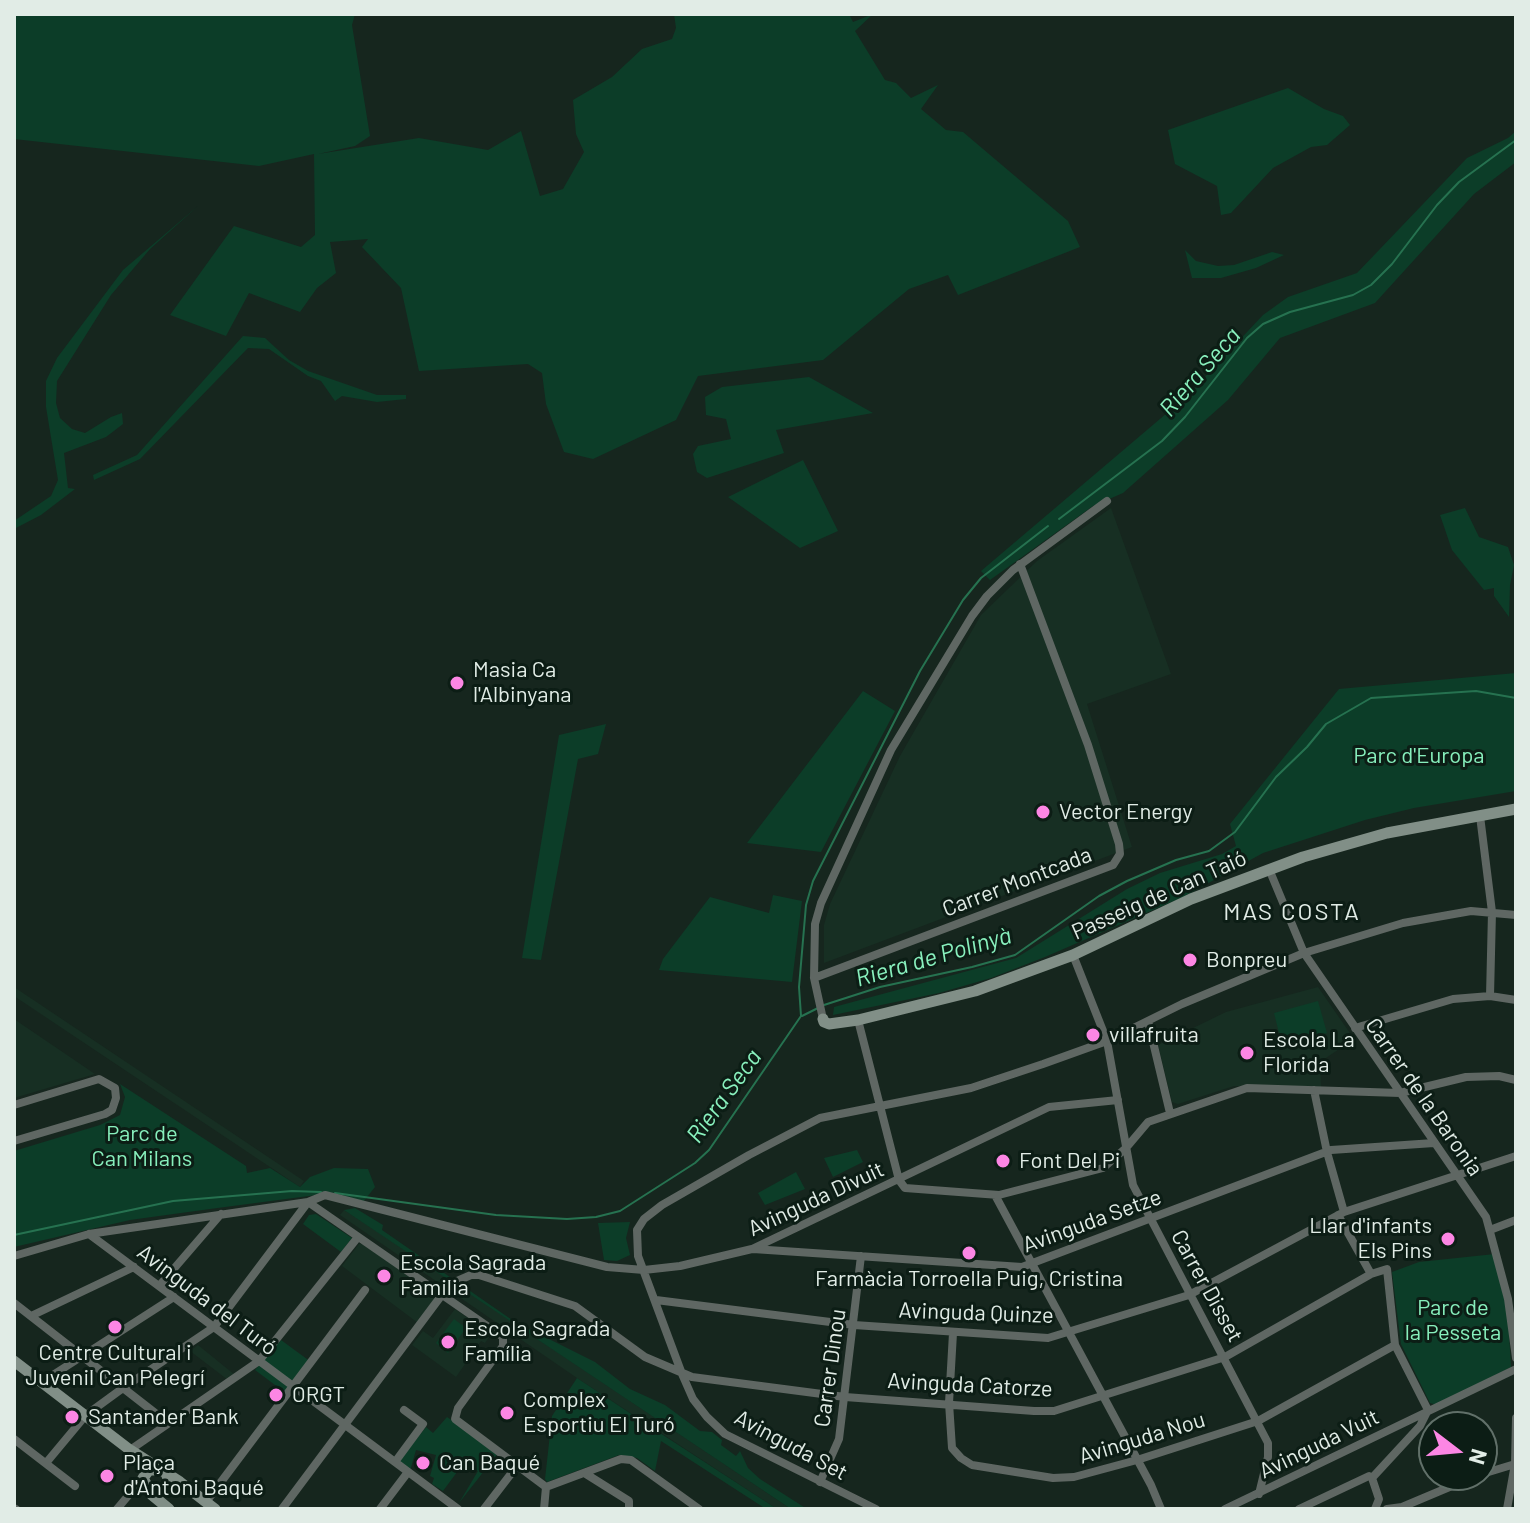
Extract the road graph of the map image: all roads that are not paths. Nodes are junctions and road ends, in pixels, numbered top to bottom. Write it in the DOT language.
graph roads {
  1 [pos="1107,501"];
  2 [pos="1020,564"];
  3 [pos="1516,809"];
  4 [pos="1480,816"];
  5 [pos="1269,869"];
  6 [pos="1492,912"];
  7 [pos="1516,915"];
  8 [pos="1304,953"];
  9 [pos="1073,955"];
  10 [pos="814,978"];
  11 [pos="1490,996"];
  12 [pos="1516,1000"];
  13 [pos="823,1019"];
  14 [pos="858,1020"];
  15 [pos="1148,1021"];
  16 [pos="1355,1028"];
  17 [pos="1107,1041"];
  18 [pos="1516,1080"];
  19 [pos="1314,1090"];
  20 [pos="1400,1093"];
  21 [pos="1118,1100"];
  22 [pos="14,1105"];
  23 [pos="880,1107"];
  24 [pos="1170,1113"];
  25 [pos="14,1141"];
  26 [pos="1434,1143"];
  27 [pos="1126,1148"];
  28 [pos="1327,1152"];
  29 [pos="1516,1156"];
  30 [pos="1457,1177"];
  31 [pos="899,1180"];
  32 [pos="995,1195"];
  33 [pos="312,1201"];
  34 [pos="221,1213"];
  35 [pos="1341,1214"];
  36 [pos="1150,1218"];
  37 [pos="1516,1220"];
  38 [pos="1490,1230"];
  39 [pos="89,1234"];
  40 [pos="358,1237"];
  41 [pos="752,1249"];
  42 [pos="14,1256"];
  43 [pos="861,1256"];
  44 [pos="1033,1264"];
  45 [pos="134,1267"];
  46 [pos="644,1270"];
  47 [pos="1371,1274"];
  48 [pos="159,1286"];
  49 [pos="365,1290"];
  50 [pos="443,1294"];
  51 [pos="1189,1295"];
  52 [pos="174,1297"];
  53 [pos="1512,1297"];
  54 [pos="656,1300"];
  55 [pos="14,1303"];
  56 [pos="31,1316"];
  57 [pos="854,1325"];
  58 [pos="214,1327"];
  59 [pos="953,1333"];
  60 [pos="1070,1333"];
  61 [pos="1395,1345"];
  62 [pos="82,1356"];
  63 [pos="1225,1357"];
  64 [pos="1516,1358"];
  65 [pos="14,1361"];
  66 [pos="259,1361"];
  67 [pos="1516,1369"];
  68 [pos="682,1374"];
  69 [pos="42,1382"];
  70 [pos="294,1387"];
  71 [pos="123,1388"];
  72 [pos="845,1397"];
  73 [pos="1102,1397"];
  74 [pos="949,1403"];
  75 [pos="404,1410"];
  76 [pos="1428,1410"];
  77 [pos="86,1415"];
  78 [pos="1516,1418"];
  79 [pos="1258,1421"];
  80 [pos="168,1423"];
  81 [pos="345,1425"];
  82 [pos="14,1439"];
  83 [pos="1516,1447"];
  84 [pos="131,1451"];
  85 [pos="1137,1460"];
  86 [pos="395,1462"];
  87 [pos="46,1463"];
  88 [pos="1515,1464"];
  89 [pos="517,1466"];
  90 [pos="163,1471"];
  91 [pos="408,1472"];
  92 [pos="586,1474"];
  93 [pos="1372,1478"];
  94 [pos="146,1480"];
  95 [pos="820,1482"];
  96 [pos="75,1486"];
  97 [pos="546,1487"];
  98 [pos="1440,1491"];
  99 [pos="1259,1494"];
  100 [pos="211,1506"];
  101 [pos="695,1507"];
  102 [pos="117,1509"];
  103 [pos="169,1509"];
  104 [pos="282,1509"];
  105 [pos="380,1509"];
  106 [pos="458,1509"];
  107 [pos="484,1509"];
  108 [pos="544,1509"];
  109 [pos="629,1509"];
  110 [pos="876,1509"];
  111 [pos="1161,1509"];
  112 [pos="1225,1509"];
  113 [pos="1299,1509"];
  114 [pos="1375,1509"];
  115 [pos="1387,1509"];
  116 [pos="1507,1509"];
  1 -- 2 [label="street"];
  2 -- 10 [label="street"];
  2 -- 10 [label="street, Carrer Montcada"];
  3 -- 4 [label="main road, Passeig de Can Taió"];
  4 -- 5 [label="main road, Passeig de Can Taió"];
  4 -- 6 [label="street"];
  5 -- 8 [label="street, Carrer de la Baronia"];
  5 -- 9 [label="main road, Passeig de Can Taió"];
  6 -- 7 [label="street"];
  6 -- 8 [label="street"];
  6 -- 11 [label="street"];
  8 -- 15 [label="street"];
  8 -- 16 [label="street, Carrer de la Baronia"];
  9 -- 14 [label="main road, Passeig de Can Taió"];
  9 -- 17 [label="street, Carrer Disset"];
  10 -- 13 [label="street"];
  11 -- 12 [label="street"];
  11 -- 16 [label="street"];
  13 -- 14 [label="main road, Passeig de Can Taió"];
  14 -- 23 [label="street"];
  15 -- 17 [label="street"];
  15 -- 24 [label="street"];
  16 -- 20 [label="street, Carrer de la Baronia"];
  17 -- 21 [label="street, Carrer Disset"];
  17 -- 23 [label="street"];
  18 -- 20 [label="street"];
  19 -- 20 [label="street"];
  19 -- 24 [label="street"];
  19 -- 28 [label="street"];
  20 -- 26 [label="street, Carrer de la Baronia"];
  21 -- 27 [label="street, Carrer Disset"];
  21 -- 31 [label="street, Avinguda Divuit"];
  22 -- 25 [label="street"];
  23 -- 31 [label="street"];
  23 -- 46 [label="street, Avinguda Set"];
  24 -- 27 [label="street"];
  26 -- 28 [label="street, Avinguda Setze"];
  26 -- 30 [label="street, Carrer de la Baronia"];
  27 -- 32 [label="street"];
  27 -- 36 [label="street, Carrer Disset"];
  28 -- 35 [label="street"];
  28 -- 36 [label="street, Avinguda Setze"];
  29 -- 30 [label="street, Avinguda Quinze"];
  30 -- 35 [label="street, Avinguda Quinze"];
  30 -- 38 [label="street, Carrer de la Baronia"];
  31 -- 32 [label="street"];
  31 -- 41 [label="street, Avinguda Divuit"];
  32 -- 44 [label="street"];
  33 -- 34 [label="street, Avinguda Divuit"];
  33 -- 40 [label="street"];
  33 -- 46 [label="street, Avinguda Divuit"];
  33 -- 58 [label="street"];
  34 -- 39 [label="street, Avinguda Divuit"];
  34 -- 48 [label="street"];
  35 -- 47 [label="street"];
  35 -- 51 [label="street, Avinguda Quinze"];
  36 -- 44 [label="street, Avinguda Setze"];
  36 -- 51 [label="street, Carrer Disset"];
  37 -- 38 [label="street"];
  38 -- 53 [label="street, Carrer de la Baronia"];
  39 -- 42 [label="street, Avinguda Divuit"];
  39 -- 45 [label="street, Avinguda del Turó"];
  40 -- 50 [label="street"];
  40 -- 66 [label="street"];
  41 -- 43 [label="street, Avinguda Setze"];
  41 -- 46 [label="street, Avinguda Divuit"];
  43 -- 44 [label="street, Avinguda Setze"];
  43 -- 57 [label="street, Carrer Dinou"];
  44 -- 60 [label="street"];
  45 -- 48 [label="street, Avinguda del Turó"];
  45 -- 56 [label="street"];
  46 -- 54 [label="street, Avinguda Set"];
  47 -- 61 [label="street"];
  47 -- 63 [label="street, Avinguda Catorze"];
  48 -- 52 [label="street, Avinguda del Turó"];
  49 -- 70 [label="street"];
  50 -- 68 [label="street, Avinguda Catorze"];
  50 -- 81 [label="street"];
  50 -- 89 [label="street"];
  51 -- 60 [label="street, Avinguda Quinze"];
  51 -- 63 [label="street, Carrer Disset"];
  52 -- 58 [label="street, Avinguda del Turó"];
  52 -- 62 [label="street"];
  53 -- 64 [label="street, Carrer de la Baronia"];
  54 -- 57 [label="street, Avinguda Quinze"];
  54 -- 68 [label="street, Avinguda Set"];
  55 -- 56 [label="street"];
  56 -- 62 [label="street"];
  57 -- 59 [label="street, Avinguda Quinze"];
  57 -- 72 [label="street, Carrer Dinou"];
  58 -- 66 [label="street, Avinguda del Turó"];
  58 -- 71 [label="street"];
  59 -- 60 [label="street, Avinguda Quinze"];
  59 -- 74 [label="street, Avinguda Nou"];
  60 -- 73 [label="street"];
  61 -- 76 [label="street"];
  61 -- 79 [label="street, Avinguda Nou"];
  62 -- 69 [label="street"];
  62 -- 71 [label="street"];
  63 -- 73 [label="street, Avinguda Catorze"];
  63 -- 79 [label="street, Carrer Disset"];
  65 -- 69 [label="main road"];
  66 -- 70 [label="street, Avinguda del Turó"];
  66 -- 80 [label="street"];
  67 -- 76 [label="street, Avinguda Vuit"];
  68 -- 72 [label="street, Avinguda Catorze"];
  68 -- 95 [label="street, Avinguda Set"];
  69 -- 77 [label="main road"];
  70 -- 81 [label="street, Avinguda del Turó"];
  70 -- 100 [label="street"];
  71 -- 77 [label="street"];
  71 -- 80 [label="street"];
  72 -- 74 [label="street, Avinguda Catorze"];
  72 -- 95 [label="street, Carrer Dinou"];
  73 -- 74 [label="street, Avinguda Catorze"];
  73 -- 85 [label="street"];
  74 -- 85 [label="street, Avinguda Nou"];
  75 -- 86 [label="street"];
  76 -- 93 [label="street"];
  76 -- 99 [label="street, Avinguda Vuit"];
  77 -- 84 [label="main road"];
  77 -- 87 [label="street"];
  78 -- 83 [label="street"];
  79 -- 85 [label="street, Avinguda Nou"];
  79 -- 99 [label="street, Carrer Disset"];
  80 -- 84 [label="street"];
  81 -- 86 [label="street, Avinguda del Turó"];
  81 -- 104 [label="street"];
  82 -- 87 [label="street"];
  83 -- 88 [label="street"];
  84 -- 90 [label="main road"];
  84 -- 94 [label="main road"];
  85 -- 111 [label="street"];
  86 -- 91 [label="street, Avinguda del Turó"];
  87 -- 96 [label="street"];
  88 -- 116 [label="street"];
  89 -- 97 [label="street"];
  89 -- 107 [label="street"];
  90 -- 94 [label="main road"];
  90 -- 94 [label="main road"];
  90 -- 100 [label="main road"];
  91 -- 105 [label="street"];
  91 -- 106 [label="street, Avinguda del Turó"];
  92 -- 97 [label="street"];
  92 -- 101 [label="street"];
  92 -- 109 [label="street"];
  93 -- 113 [label="street"];
  93 -- 114 [label="street"];
  94 -- 102 [label="street"];
  94 -- 103 [label="main road"];
  95 -- 110 [label="street, Avinguda Set"];
  97 -- 108 [label="street"];
  98 -- 115 [label="street"];
  99 -- 112 [label="street, Avinguda Vuit"];
}
